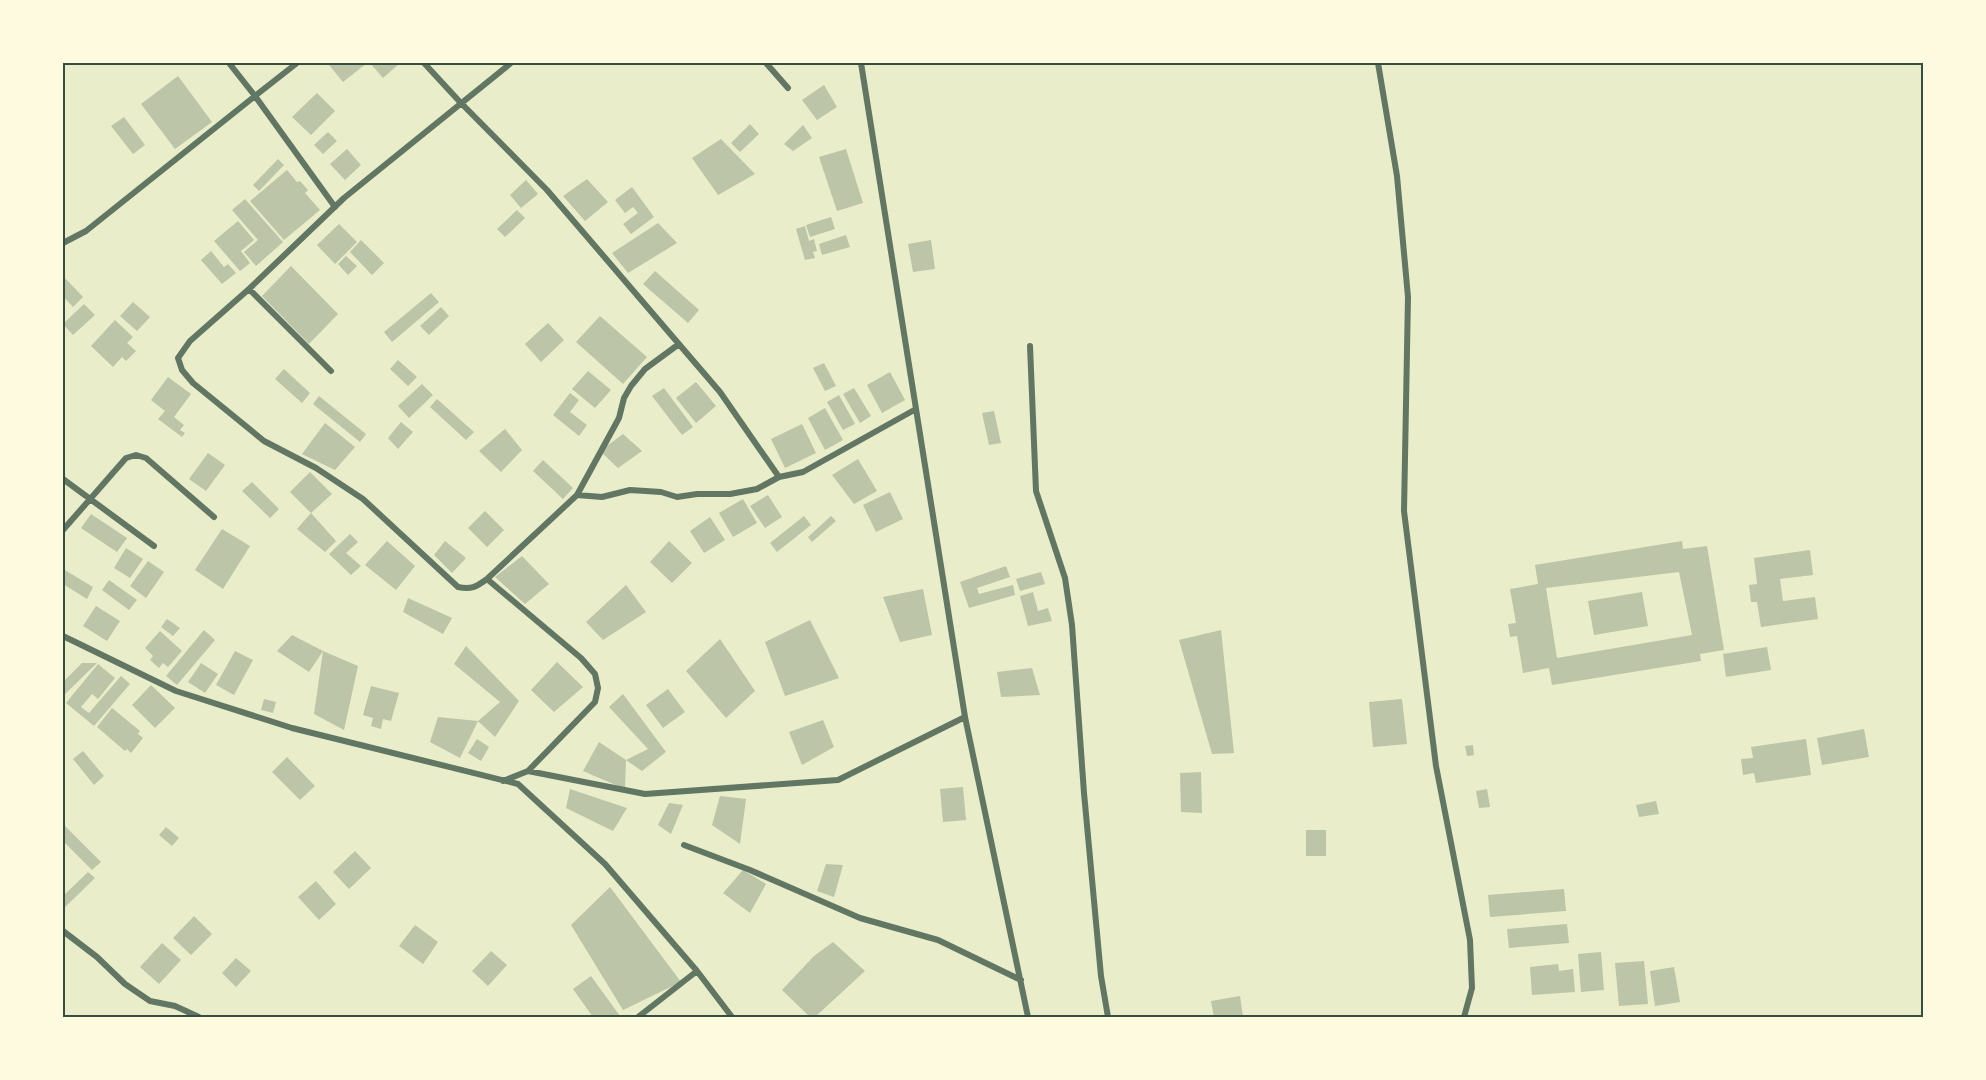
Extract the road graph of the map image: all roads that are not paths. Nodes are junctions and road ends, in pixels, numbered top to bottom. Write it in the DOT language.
graph roads {
  1 [pos="229,63"];
  2 [pos="297,63"];
  3 [pos="424,63"];
  4 [pos="511,63"];
  5 [pos="766,63"];
  6 [pos="861,63"];
  7 [pos="1378,63"];
  8 [pos="788,88"];
  9 [pos="255,96"];
  10 [pos="460,102"];
  11 [pos="335,207"];
  12 [pos="63,243"];
  13 [pos="249,289"];
  14 [pos="679,344"];
  15 [pos="1030,346"];
  16 [pos="331,371"];
  17 [pos="916,409"];
  18 [pos="779,477"];
  19 [pos="63,479"];
  20 [pos="577,495"];
  21 [pos="90,499"];
  22 [pos="214,517"];
  23 [pos="63,530"];
  24 [pos="154,546"];
  25 [pos="487,579"];
  26 [pos="63,636"];
  27 [pos="965,717"];
  28 [pos="528,771"];
  29 [pos="503,781"];
  30 [pos="684,845"];
  31 [pos="63,932"];
  32 [pos="697,971"];
  33 [pos="1021,980"];
  34 [pos="199,1017"];
  35 [pos="638,1017"];
  36 [pos="732,1017"];
  37 [pos="1028,1017"];
  38 [pos="1108,1017"];
  39 [pos="1464,1017"];
  1 -- 9 [label="street"];
  2 -- 9 [label="street"];
  3 -- 10 [label="street"];
  4 -- 10 [label="street"];
  5 -- 8 [label="street"];
  6 -- 17 [label="street"];
  7 -- 39 [label="street"];
  9 -- 11 [label="street"];
  9 -- 12 [label="street"];
  10 -- 11 [label="street"];
  10 -- 14 [label="street"];
  11 -- 13 [label="street"];
  13 -- 16 [label="street"];
  13 -- 25 [label="street"];
  14 -- 18 [label="street"];
  14 -- 20 [label="street"];
  15 -- 38 [label="street"];
  17 -- 18 [label="street"];
  17 -- 27 [label="street"];
  18 -- 20 [label="street"];
  19 -- 21 [label="street"];
  20 -- 25 [label="street"];
  21 -- 22 [label="street"];
  21 -- 23 [label="street"];
  21 -- 24 [label="street"];
  25 -- 28 [label="street"];
  26 -- 29 [label="street"];
  27 -- 28 [label="street"];
  27 -- 33 [label="street"];
  28 -- 29 [label="street"];
  29 -- 32 [label="street"];
  30 -- 33 [label="street"];
  31 -- 34 [label="street"];
  32 -- 35 [label="street"];
  32 -- 36 [label="street"];
  33 -- 37 [label="street"];
}
